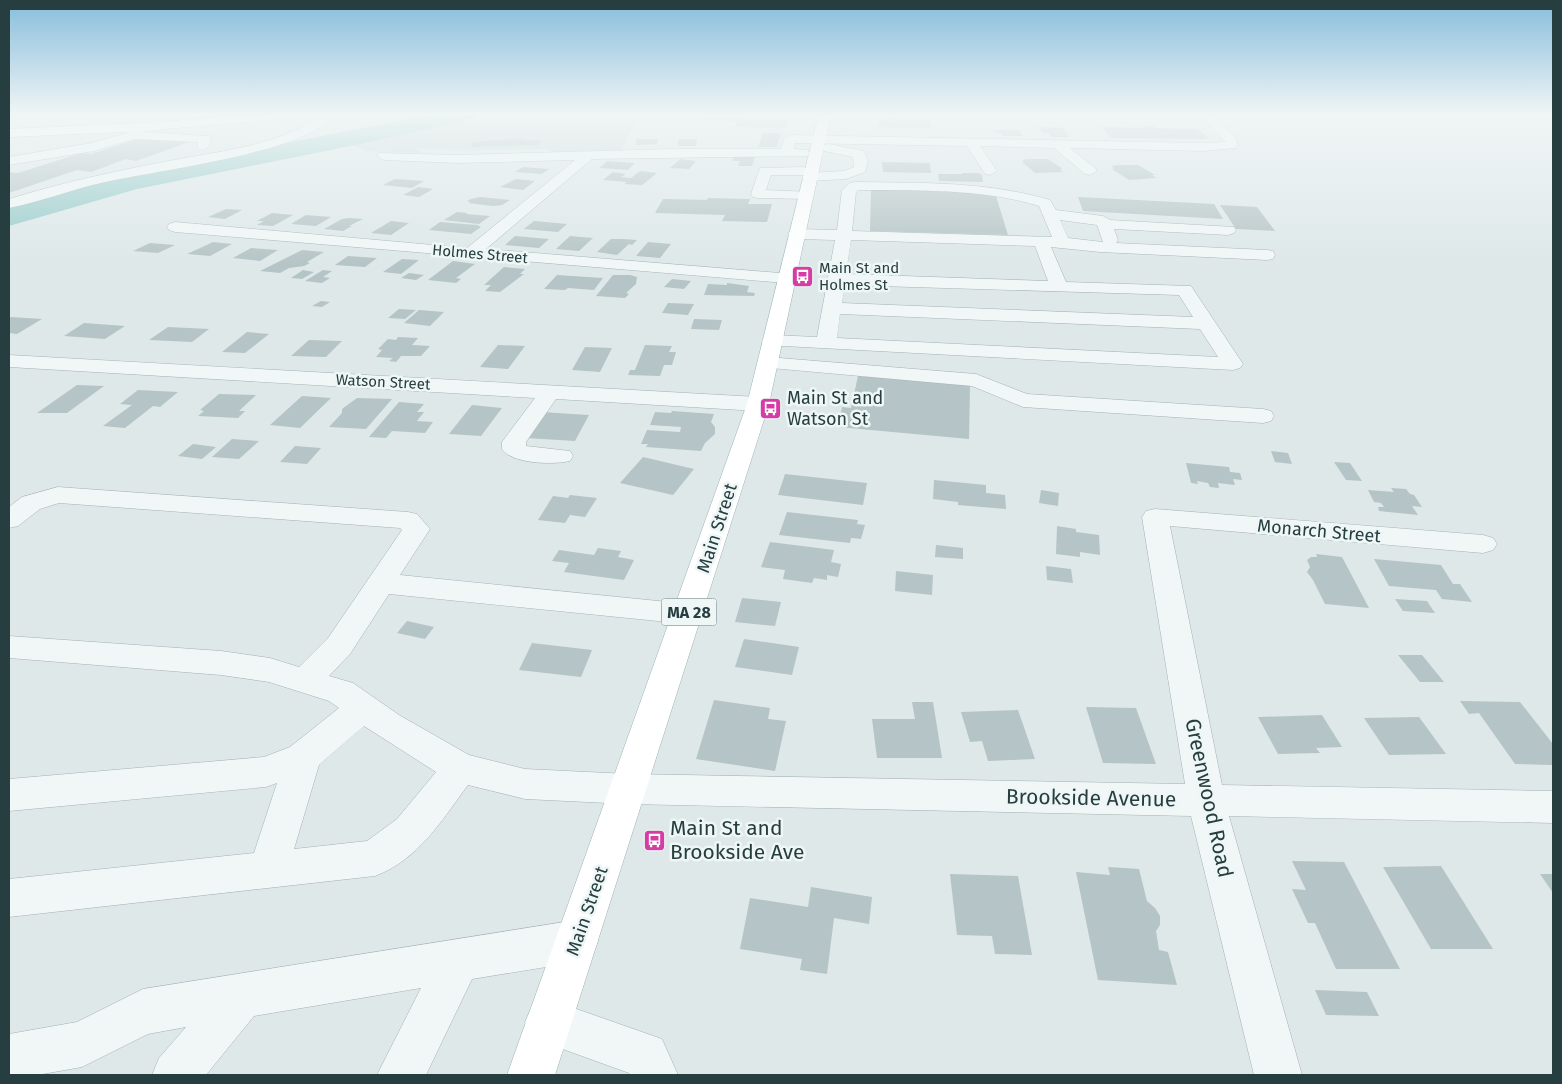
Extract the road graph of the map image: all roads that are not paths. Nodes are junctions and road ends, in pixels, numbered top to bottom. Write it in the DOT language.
graph roads {
  1 [pos="810,164"];
  2 [pos="171,165"];
  3 [pos="578,165"];
  4 [pos="806,165"];
  5 [pos="809,165"];
  6 [pos="986,165"];
  7 [pos="1082,165"];
  8 [pos="990,171"];
  9 [pos="1090,171"];
  10 [pos="9,204"];
  11 [pos="1050,214"];
  12 [pos="1104,224"];
  13 [pos="175,227"];
  14 [pos="1228,230"];
  15 [pos="796,234"];
  16 [pos="844,235"];
  17 [pos="1042,241"];
  18 [pos="1062,242"];
  19 [pos="1113,248"];
  20 [pos="471,253"];
  21 [pos="1267,256"];
  22 [pos="786,278"];
  23 [pos="837,279"];
  24 [pos="1059,287"];
  25 [pos="832,308"];
  26 [pos="1206,323"];
  27 [pos="826,343"];
  28 [pos="770,352"];
  29 [pos="9,361"];
  30 [pos="550,392"];
  31 [pos="758,404"];
  32 [pos="1263,416"];
  33 [pos="561,456"];
  34 [pos="1155,517"];
  35 [pos="9,520"];
  36 [pos="1483,544"];
  37 [pos="380,583"];
  38 [pos="688,614"];
  39 [pos="9,647"];
  40 [pos="306,680"];
  41 [pos="363,708"];
  42 [pos="303,757"];
  43 [pos="460,768"];
  44 [pos="629,790"];
  45 [pos="9,795"];
  46 [pos="1206,800"];
  47 [pos="1553,807"];
  48 [pos="268,870"];
  49 [pos="9,898"];
  50 [pos="577,941"];
  51 [pos="458,961"];
  52 [pos="242,996"];
  53 [pos="548,1022"];
  54 [pos="9,1057"];
  55 [pos="176,1075"];
  56 [pos="401,1075"];
  57 [pos="531,1075"];
  58 [pos="654,1075"];
  59 [pos="1278,1075"];
  1 -- 15 [label="main road, Main Street / MA 28"];
  2 -- 10 [label="street"];
  3 -- 20 [label="street"];
  4 -- 5 [label="street"];
  6 -- 8 [label="street"];
  7 -- 9 [label="street"];
  11 -- 12 [label="street"];
  11 -- 16 [label="street"];
  11 -- 18 [label="street"];
  12 -- 14 [label="street"];
  12 -- 19 [label="street"];
  13 -- 20 [label="street, Holmes Street"];
  15 -- 16 [label="street"];
  15 -- 22 [label="main road, Main Street / MA 28"];
  16 -- 17 [label="street"];
  16 -- 23 [label="street"];
  17 -- 18 [label="street"];
  17 -- 24 [label="street"];
  18 -- 19 [label="street"];
  19 -- 21 [label="street"];
  20 -- 22 [label="street, Holmes Street"];
  22 -- 28 [label="main road, Main Street / MA 28"];
  23 -- 24 [label="street"];
  23 -- 25 [label="street"];
  24 -- 26 [label="street"];
  25 -- 26 [label="street"];
  25 -- 27 [label="street"];
  26 -- 27 [label="street"];
  27 -- 28 [label="street"];
  28 -- 31 [label="main road, Main Street / MA 28"];
  28 -- 32 [label="street"];
  29 -- 30 [label="street, Watson Street"];
  30 -- 31 [label="street, Watson Street"];
  30 -- 33 [label="street"];
  31 -- 38 [label="main road, Main Street / MA 28"];
  34 -- 36 [label="street, Monarch Street"];
  34 -- 46 [label="street, Greenwood Road"];
  35 -- 37 [label="street"];
  37 -- 38 [label="street"];
  37 -- 40 [label="street"];
  38 -- 44 [label="main road, Main Street / MA 28"];
  39 -- 40 [label="street, Brookside Avenue"];
  40 -- 41 [label="street, Brookside Avenue"];
  41 -- 42 [label="street"];
  41 -- 43 [label="street, Brookside Avenue"];
  42 -- 45 [label="street"];
  42 -- 48 [label="street"];
  43 -- 44 [label="street, Brookside Avenue"];
  43 -- 48 [label="street"];
  44 -- 46 [label="street, Brookside Avenue"];
  44 -- 50 [label="main road, Main Street / MA 28"];
  46 -- 47 [label="street, Brookside Avenue"];
  46 -- 59 [label="street, Greenwood Road"];
  48 -- 49 [label="street"];
  50 -- 51 [label="street"];
  50 -- 53 [label="main road, Main Street / MA 28"];
  51 -- 52 [label="street"];
  51 -- 56 [label="street"];
  52 -- 54 [label="street"];
  52 -- 55 [label="street"];
  53 -- 57 [label="main road, Main Street / MA 28"];
  53 -- 58 [label="street"];
}
